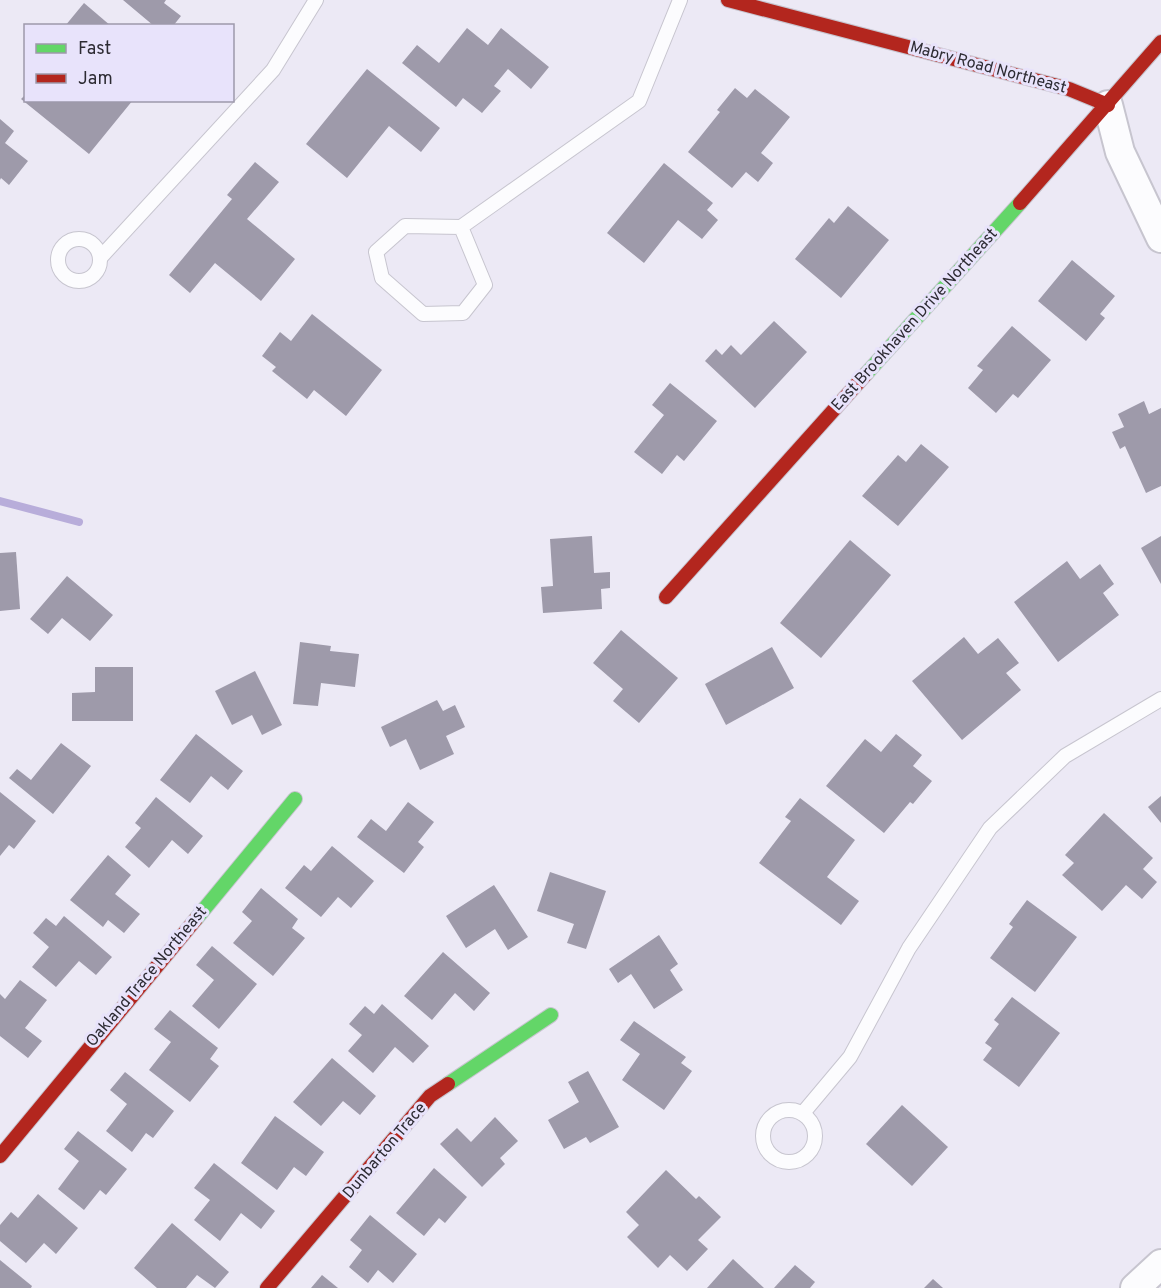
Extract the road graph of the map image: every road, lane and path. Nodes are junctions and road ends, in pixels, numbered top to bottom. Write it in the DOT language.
graph roads {
  1 [pos="316,0"];
  2 [pos="680,0"];
  3 [pos="728,0"];
  4 [pos="1161,42"];
  5 [pos="994,69"];
  6 [pos="1100,115"];
  7 [pos="461,227"];
  8 [pos="1161,238"];
  9 [pos="100,258"];
  10 [pos="666,597"];
  11 [pos="1161,699"];
  12 [pos="295,799"];
  13 [pos="551,1015"];
  14 [pos="803,1113"];
  15 [pos="0,1156"];
  16 [pos="1161,1264"];
  17 [pos="267,1288"];
  18 [pos="1135,1288"];
  1 -- 9 [label="lane"];
  2 -- 7 [label="lane"];
  3 -- 5 [label="street, Mabry Road Northeast"];
  4 -- 6 [label="street, East Brookhaven Drive Northeast"];
  5 -- 6 [label="street"];
  6 -- 8 [label="street"];
  6 -- 10 [label="street, East Brookhaven Drive Northeast"];
  7 -- 7 [label="lane"];
  11 -- 14 [label="lane"];
  12 -- 15 [label="street, Oakland Trace Northeast"];
  13 -- 17 [label="street, Dunbarton Trace"];
  16 -- 18 [label="street"];
}
